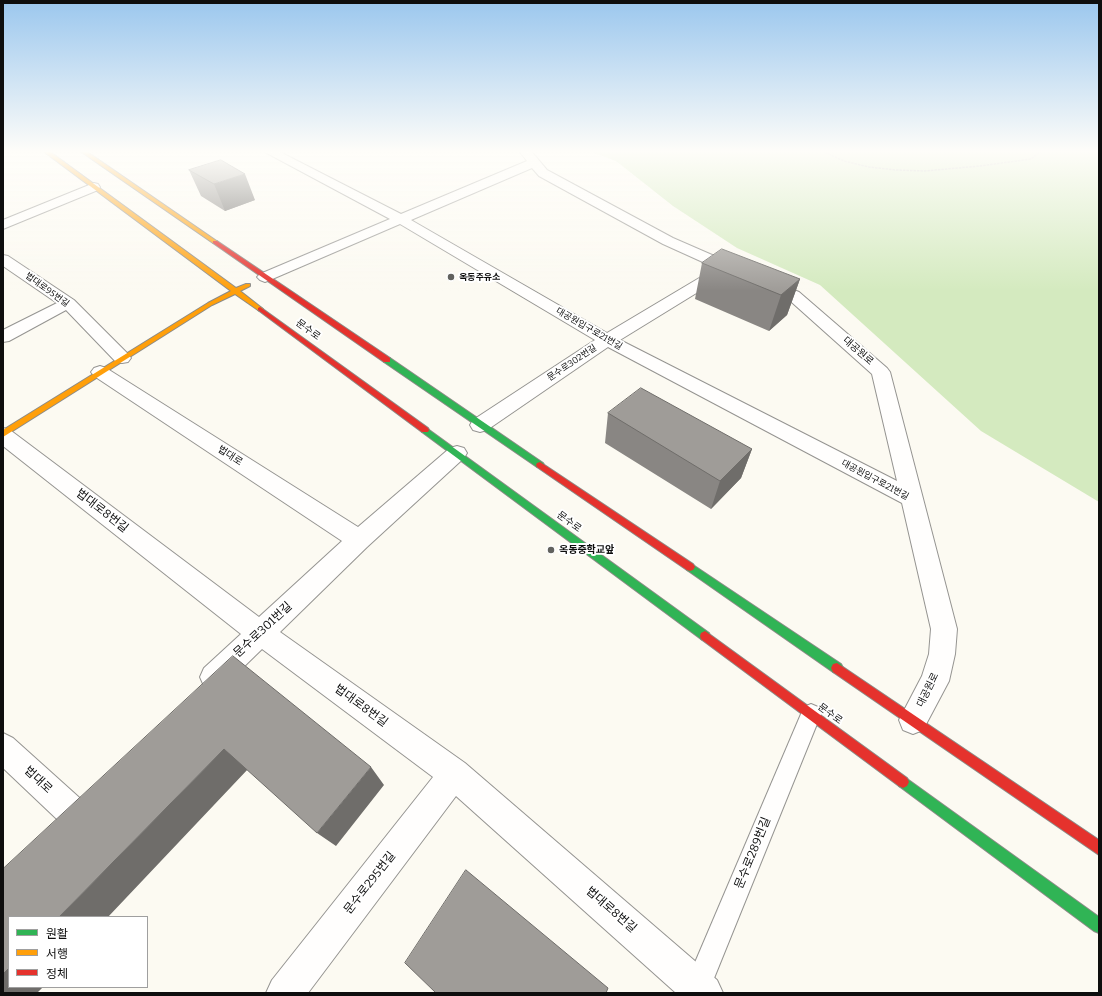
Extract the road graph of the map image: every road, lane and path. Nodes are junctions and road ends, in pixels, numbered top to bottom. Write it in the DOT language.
graph roads {
  1 [pos="69,197"];
  2 [pos="108,197"];
  3 [pos="150,197"];
  4 [pos="358,197"];
  5 [pos="447,197"];
  6 [pos="587,197"];
  7 [pos="402,220"];
  8 [pos="3,225"];
  9 [pos="3,259"];
  10 [pos="728,268"];
  11 [pos="19,270"];
  12 [pos="3,277"];
  13 [pos="265,277"];
  14 [pos="236,291"];
  15 [pos="68,303"];
  16 [pos="3,337"];
  17 [pos="607,340"];
  18 [pos="122,358"];
  19 [pos="100,372"];
  20 [pos="480,425"];
  21 [pos="3,434"];
  22 [pos="457,453"];
  23 [pos="913,499"];
  24 [pos="360,540"];
  25 [pos="260,633"];
  26 [pos="198,693"];
  27 [pos="811,714"];
  28 [pos="913,720"];
  29 [pos="3,748"];
  30 [pos="454,774"];
  31 [pos="72,812"];
  32 [pos="1099,848"];
  33 [pos="1099,926"];
  34 [pos="699,991"];
  35 [pos="285,993"];
  1 -- 8 [label="street"];
  2 -- 14 [label="main road, 문수로"];
  3 -- 13 [label="main road, 문수로"];
  4 -- 7 [label="street, 대공원입구로21번길"];
  5 -- 7 [label="street"];
  6 -- 10 [label="street, 대공원로"];
  7 -- 13 [label="street"];
  7 -- 17 [label="street, 대공원입구로21번길"];
  9 -- 11 [label="street, 법대로95번길"];
  10 -- 17 [label="street, 문수로302번길"];
  10 -- 23 [label="street, 대공원로"];
  11 -- 12 [label="street"];
  11 -- 15 [label="street, 법대로95번길"];
  13 -- 14 [label="main road"];
  13 -- 20 [label="main road, 문수로"];
  14 -- 18 [label="main road"];
  14 -- 22 [label="main road, 문수로"];
  15 -- 16 [label="street"];
  15 -- 18 [label="street, 법대로95번길"];
  17 -- 20 [label="street, 문수로302번길"];
  17 -- 23 [label="street, 대공원입구로21번길"];
  18 -- 19 [label="main road"];
  19 -- 21 [label="main road"];
  19 -- 24 [label="street, 법대로"];
  20 -- 28 [label="main road, 문수로"];
  21 -- 25 [label="street, 법대로8번길"];
  22 -- 24 [label="street, 문수로301번길"];
  22 -- 27 [label="main road, 문수로"];
  23 -- 28 [label="street, 대공원로"];
  24 -- 25 [label="street, 문수로301번길"];
  25 -- 26 [label="street, 문수로301번길"];
  25 -- 30 [label="street, 법대로8번길"];
  27 -- 33 [label="main road, 문수로"];
  27 -- 34 [label="lane, 문수로289번길"];
  28 -- 32 [label="main road, 문수로"];
  29 -- 31 [label="street, 법대로"];
  30 -- 34 [label="street, 법대로8번길"];
  30 -- 35 [label="street, 문수로295번길"];
}
